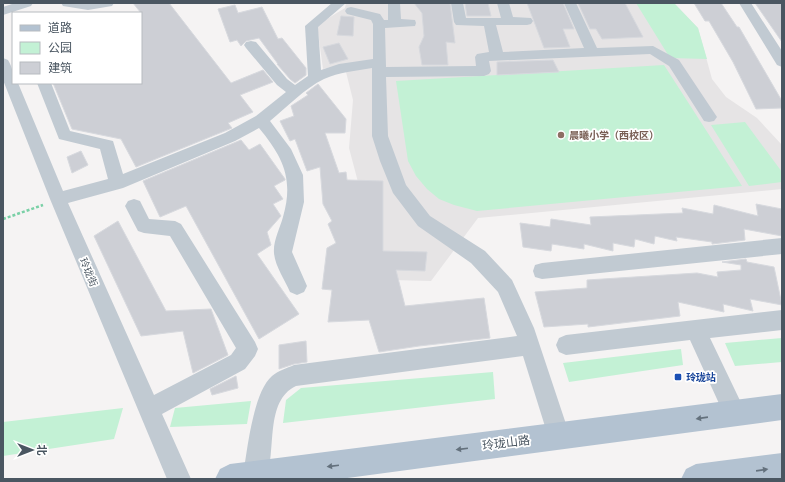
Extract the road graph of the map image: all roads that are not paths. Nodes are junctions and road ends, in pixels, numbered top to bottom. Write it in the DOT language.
graph roads {
  1 [pos="27,3"];
  2 [pos="66,3"];
  3 [pos="108,3"];
  4 [pos="340,3"];
  5 [pos="394,3"];
  6 [pos="457,3"];
  7 [pos="503,3"];
  8 [pos="570,3"];
  9 [pos="745,3"];
  10 [pos="3,11"];
  11 [pos="351,11"];
  12 [pos="489,21"];
  13 [pos="508,21"];
  14 [pos="527,21"];
  15 [pos="387,24"];
  16 [pos="410,24"];
  17 [pos="251,45"];
  18 [pos="592,52"];
  19 [pos="497,56"];
  20 [pos="782,62"];
  21 [pos="3,63"];
  22 [pos="380,67"];
  23 [pos="315,78"];
  24 [pos="44,84"];
  25 [pos="296,92"];
  26 [pos="709,116"];
  27 [pos="261,120"];
  28 [pos="117,183"];
  29 [pos="58,199"];
  30 [pos="134,206"];
  31 [pos="782,246"];
  32 [pos="542,271"];
  33 [pos="297,286"];
  34 [pos="782,320"];
  35 [pos="696,330"];
  36 [pos="529,344"];
  37 [pos="566,345"];
  38 [pos="782,407"];
  39 [pos="148,410"];
  40 [pos="735,413"];
  41 [pos="559,436"];
  42 [pos="782,467"];
  43 [pos="242,478"];
  44 [pos="179,479"];
  45 [pos="696,479"];
  1 -- 10 [label="street"];
  2 -- 3 [label="street"];
  4 -- 23 [label="street"];
  5 -- 15 [label="street"];
  6 -- 12 [label="street"];
  7 -- 13 [label="street"];
  8 -- 18 [label="street"];
  9 -- 20 [label="street"];
  11 -- 15 [label="street"];
  12 -- 13 [label="street"];
  12 -- 19 [label="street"];
  13 -- 14 [label="street"];
  15 -- 16 [label="street"];
  15 -- 22 [label="street"];
  17 -- 25 [label="street"];
  18 -- 19 [label="street"];
  18 -- 26 [label="street"];
  19 -- 22 [label="street"];
  21 -- 29 [label="street, 玲珑街"];
  22 -- 23 [label="street"];
  22 -- 36 [label="street"];
  23 -- 25 [label="street"];
  24 -- 28 [label="street"];
  25 -- 27 [label="street"];
  27 -- 28 [label="street"];
  27 -- 33 [label="street"];
  28 -- 29 [label="street"];
  29 -- 39 [label="street, 玲珑街"];
  30 -- 39 [label="street"];
  31 -- 32 [label="street"];
  34 -- 35 [label="street"];
  35 -- 37 [label="street"];
  35 -- 40 [label="street"];
  36 -- 41 [label="street"];
  36 -- 43 [label="street"];
  38 -- 40 [label="main road, 玲珑山路"];
  39 -- 44 [label="street, 玲珑街"];
  40 -- 41 [label="main road, 玲珑山路, one-way"];
  41 -- 43 [label="main road, 玲珑山路, one-way"];
  45 -- 42 [label="main road, one-way"];
}
